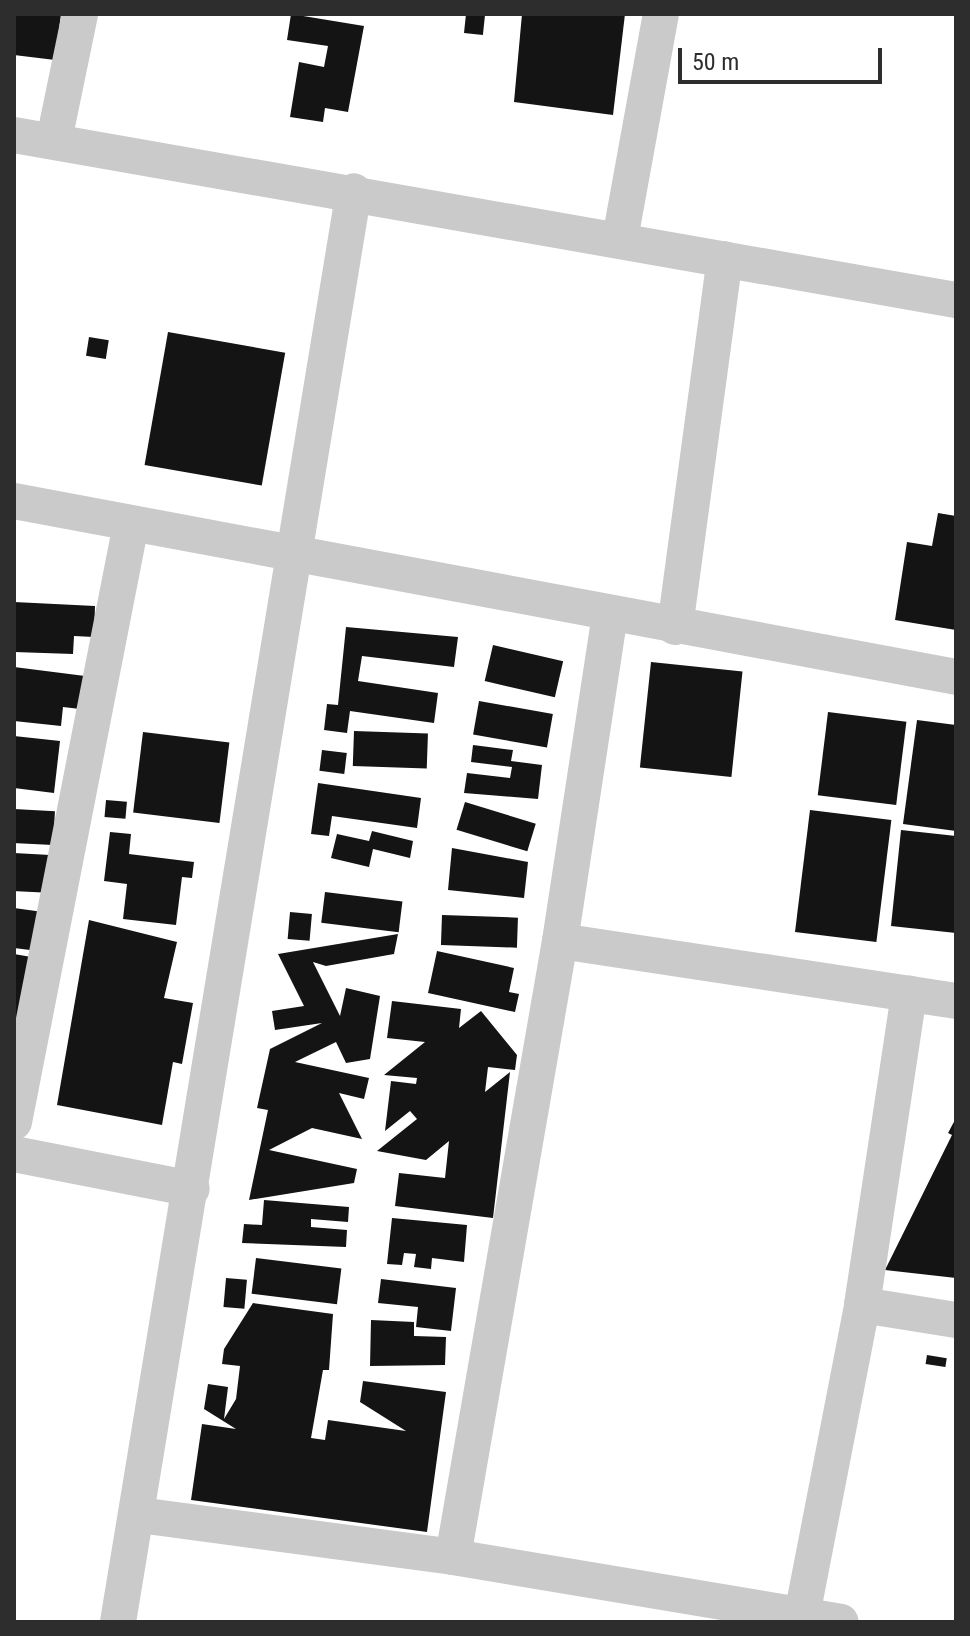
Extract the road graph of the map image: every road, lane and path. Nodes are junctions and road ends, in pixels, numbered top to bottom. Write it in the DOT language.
graph roads {
  1 [pos="80,14"];
  2 [pos="661,14"];
  3 [pos="14,135"];
  4 [pos="54,140"];
  5 [pos="354,191"];
  6 [pos="620,239"];
  7 [pos="725,259"];
  8 [pos="956,300"];
  9 [pos="14,501"];
  10 [pos="131,524"];
  11 [pos="297,556"];
  12 [pos="610,615"];
  13 [pos="675,627"];
  14 [pos="956,677"];
  15 [pos="560,941"];
  16 [pos="909,994"];
  17 [pos="956,1001"];
  18 [pos="14,1122"];
  19 [pos="14,1154"];
  20 [pos="192,1189"];
  21 [pos="862,1305"];
  22 [pos="956,1320"];
  23 [pos="139,1515"];
  24 [pos="453,1557"];
  25 [pos="802,1615"];
  26 [pos="118,1622"];
  27 [pos="841,1622"];
  1 -- 4 [label="street"];
  2 -- 6 [label="street"];
  3 -- 4 [label="street"];
  4 -- 5 [label="street"];
  5 -- 6 [label="street"];
  5 -- 11 [label="street"];
  6 -- 7 [label="street"];
  7 -- 8 [label="street"];
  7 -- 13 [label="street"];
  9 -- 10 [label="street"];
  10 -- 11 [label="street"];
  10 -- 18 [label="street"];
  11 -- 12 [label="street"];
  11 -- 20 [label="street"];
  12 -- 13 [label="street"];
  12 -- 15 [label="street"];
  13 -- 14 [label="street"];
  15 -- 16 [label="street"];
  15 -- 24 [label="street"];
  16 -- 17 [label="street"];
  16 -- 21 [label="street"];
  19 -- 20 [label="street"];
  20 -- 23 [label="street"];
  21 -- 22 [label="street"];
  21 -- 25 [label="street"];
  23 -- 24 [label="street"];
  23 -- 26 [label="street"];
  24 -- 25 [label="street"];
  25 -- 27 [label="street"];
}
